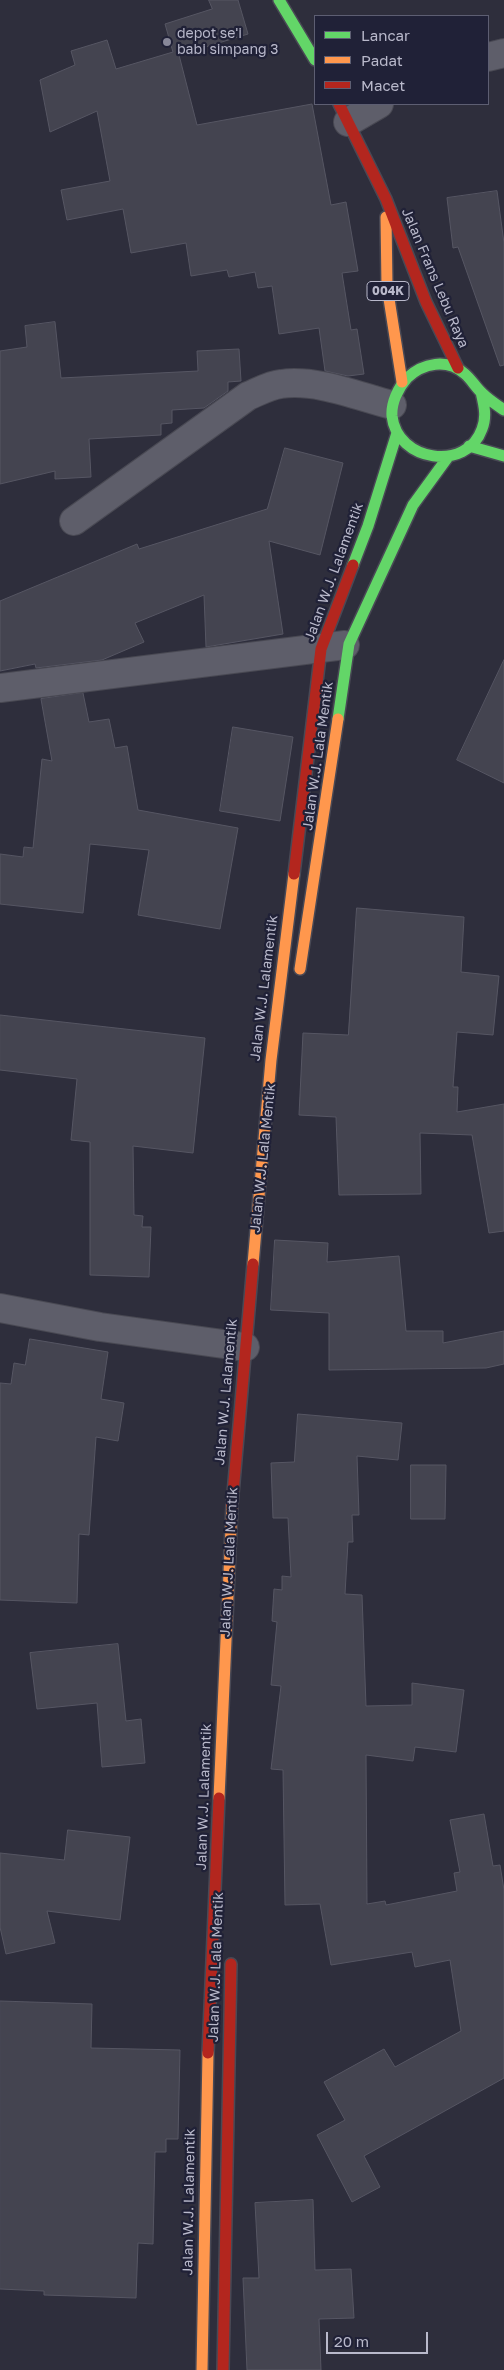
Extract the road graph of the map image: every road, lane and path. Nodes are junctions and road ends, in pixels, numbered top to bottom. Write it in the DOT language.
graph roads {
  1 [pos="280,0"];
  2 [pos="504,53"];
  3 [pos="489,57"];
  4 [pos="314,58"];
  5 [pos="375,105"];
  6 [pos="343,113"];
  7 [pos="386,199"];
  8 [pos="458,368"];
  9 [pos="481,392"];
  10 [pos="397,393"];
  11 [pos="504,410"];
  12 [pos="397,433"];
  13 [pos="469,446"];
  14 [pos="504,456"];
  15 [pos="448,457"];
  16 [pos="74,521"];
  17 [pos="349,644"];
  18 [pos="321,649"];
  19 [pos="0,688"];
  20 [pos="298,979"];
  21 [pos="0,1308"];
  22 [pos="245,1347"];
  23 [pos="232,1954"];
  24 [pos="202,2370"];
  25 [pos="222,2370"];
  1 -- 4 [label="main road"];
  2 -- 3 [label="street"];
  5 -- 6 [label="street"];
  6 -- 7 [label="main road, Jalan Frans Lebu Raya / 004K"];
  7 -- 8 [label="main road, Jalan Frans Lebu Raya / 004K"];
  7 -- 10 [label="main road, Jalan Frans Lebu Raya / 004K"];
  8 -- 9 [label="main road"];
  8 -- 10 [label="main road"];
  9 -- 11 [label="main road"];
  9 -- 13 [label="main road"];
  10 -- 12 [label="main road"];
  10 -- 16 [label="street"];
  12 -- 15 [label="main road"];
  12 -- 18 [label="main road, Jalan W.J. Lalamentik"];
  13 -- 14 [label="main road"];
  13 -- 15 [label="main road"];
  15 -- 17 [label="main road, Jalan W.J. Lala Mentik"];
  17 -- 18 [label="street"];
  17 -- 20 [label="main road, Jalan W.J. Lala Mentik"];
  18 -- 19 [label="street"];
  18 -- 22 [label="main road, Jalan W.J. Lalamentik"];
  21 -- 22 [label="street"];
  22 -- 24 [label="main road, Jalan W.J. Lalamentik"];
  23 -- 25 [label="main road, Jalan W.J. Lala Mentik"];
}
